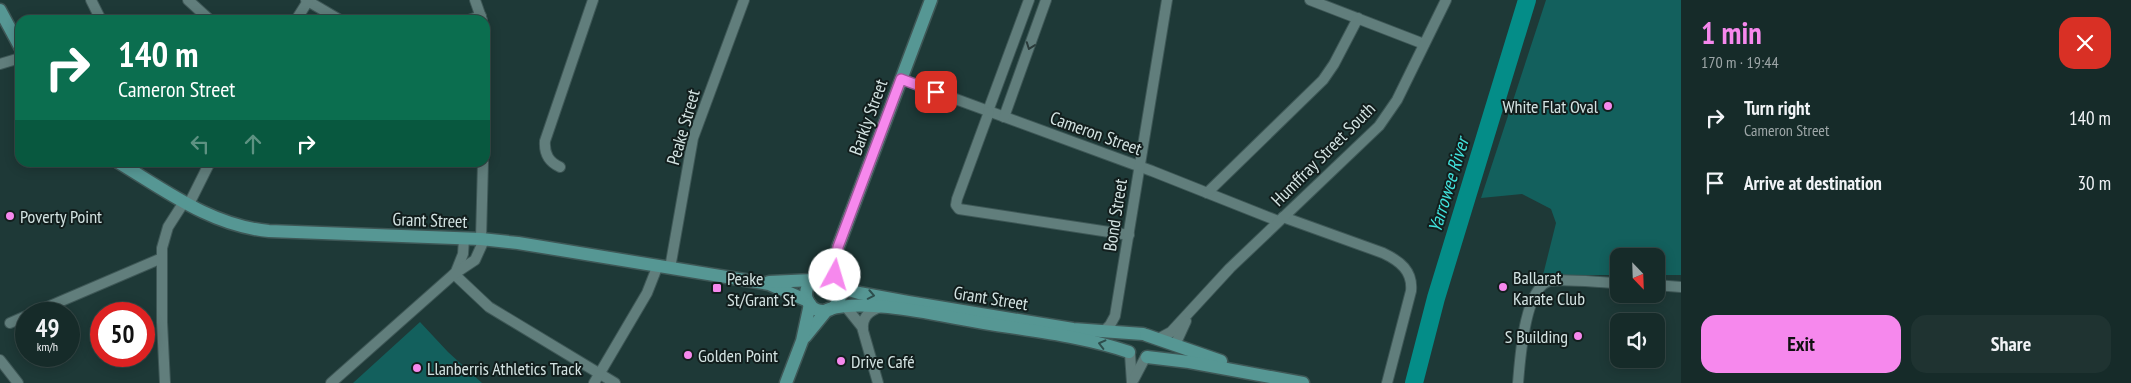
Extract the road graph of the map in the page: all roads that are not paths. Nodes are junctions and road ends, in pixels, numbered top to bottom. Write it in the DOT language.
graph roads {
  1 [pos="91,0"];
  2 [pos="188,0"];
  3 [pos="475,0"];
  4 [pos="593,0"];
  5 [pos="744,0"];
  6 [pos="931,0"];
  7 [pos="1030,0"];
  8 [pos="1046,0"];
  9 [pos="1167,0"];
  10 [pos="1310,0"];
  11 [pos="1446,0"];
  12 [pos="307,1"];
  13 [pos="0,10"];
  14 [pos="98,15"];
  15 [pos="204,15"];
  16 [pos="299,15"];
  17 [pos="331,15"];
  18 [pos="481,15"];
  19 [pos="1358,18"];
  20 [pos="15,38"];
  21 [pos="1424,44"];
  22 [pos="15,60"];
  23 [pos="0,64"];
  24 [pos="901,79"];
  25 [pos="988,112"];
  26 [pos="1004,117"];
  27 [pos="560,166"];
  28 [pos="1140,166"];
  29 [pos="126,167"];
  30 [pos="207,167"];
  31 [pos="483,167"];
  32 [pos="1207,193"];
  33 [pos="186,203"];
  34 [pos="1281,219"];
  35 [pos="1129,236"];
  36 [pos="464,239"];
  37 [pos="482,239"];
  38 [pos="838,247"];
  39 [pos="162,258"];
  40 [pos="664,267"];
  41 [pos="454,274"];
  42 [pos="814,279"];
  43 [pos="754,281"];
  44 [pos="836,282"];
  45 [pos="1610,283"];
  46 [pos="1665,286"];
  47 [pos="1681,287"];
  48 [pos="59,302"];
  49 [pos="809,303"];
  50 [pos="846,307"];
  51 [pos="880,307"];
  52 [pos="828,310"];
  53 [pos="1193,310"];
  54 [pos="1115,316"];
  55 [pos="15,321"];
  56 [pos="10,323"];
  57 [pos="863,330"];
  58 [pos="1102,332"];
  59 [pos="1123,333"];
  60 [pos="1149,336"];
  61 [pos="802,341"];
  62 [pos="1175,345"];
  63 [pos="1130,353"];
  64 [pos="1146,357"];
  65 [pos="1164,358"];
  66 [pos="0,360"];
  67 [pos="600,373"];
  68 [pos="1281,381"];
  69 [pos="18,383"];
  70 [pos="165,383"];
  71 [pos="331,383"];
  72 [pos="594,383"];
  73 [pos="615,383"];
  74 [pos="786,383"];
  75 [pos="878,383"];
  76 [pos="1132,383"];
  77 [pos="1303,383"];
  78 [pos="1387,383"];
  79 [pos="1518,383"];
  1 -- 14 [label="street"];
  2 -- 15 [label="street"];
  3 -- 18 [label="street"];
  4 -- 27 [label="street"];
  5 -- 40 [label="street, Peake Street"];
  6 -- 24 [label="main road, Barkly Street"];
  7 -- 25 [label="street"];
  8 -- 26 [label="street, one-way"];
  9 -- 28 [label="street, Bond Street"];
  10 -- 19 [label="street"];
  11 -- 21 [label="street, Humffray Street South"];
  12 -- 16 [label="street"];
  12 -- 17 [label="street"];
  13 -- 20 [label="main road"];
  19 -- 21 [label="street"];
  19 -- 32 [label="street"];
  21 -- 34 [label="street, Humffray Street South"];
  22 -- 23 [label="street"];
  24 -- 25 [label="street, Cameron Street"];
  24 -- 38 [label="main road, Barkly Street"];
  25 -- 26 [label="street, Cameron Street"];
  25 -- 35 [label="street"];
  26 -- 28 [label="street, Cameron Street"];
  28 -- 32 [label="street, Cameron Street"];
  28 -- 35 [label="street, Bond Street"];
  29 -- 33 [label="main road, Grant Street"];
  30 -- 33 [label="street"];
  31 -- 37 [label="street"];
  32 -- 34 [label="street, Cameron Street"];
  33 -- 36 [label="main road, Grant Street"];
  33 -- 39 [label="street"];
  34 -- 53 [label="street, Humffray Street South"];
  34 -- 78 [label="street, Cameron Street"];
  35 -- 54 [label="street, Bond Street"];
  36 -- 37 [label="main road, Grant Street"];
  36 -- 41 [label="street"];
  37 -- 40 [label="main road, Grant Street"];
  37 -- 41 [label="street"];
  38 -- 42 [label="main road, Barkly Street"];
  38 -- 44 [label="main road, Barkly Street"];
  39 -- 48 [label="street"];
  39 -- 70 [label="street"];
  40 -- 43 [label="main road, Grant Street"];
  40 -- 67 [label="street, Peake Street"];
  41 -- 67 [label="street"];
  41 -- 71 [label="street"];
  42 -- 43 [label="main road, Grant Street"];
  42 -- 44 [label="main road"];
  42 -- 49 [label="main road"];
  43 -- 49 [label="main road, Grant Street"];
  44 -- 52 [label="main road"];
  44 -- 58 [label="main road, Grant Street, one-way"];
  45 -- 79 [label="street"];
  46 -- 47 [label="street"];
  49 -- 52 [label="main road"];
  49 -- 61 [label="main road"];
  50 -- 51 [label="main road, Grant Street"];
  50 -- 52 [label="main road, Grant Street"];
  50 -- 57 [label="street"];
  51 -- 57 [label="street"];
  63 -- 51 [label="main road, Grant Street, one-way"];
  52 -- 61 [label="main road"];
  53 -- 60 [label="street, Humffray Street South"];
  53 -- 62 [label="street, Humffray Street South"];
  54 -- 58 [label="street, Bond Street"];
  54 -- 59 [label="street"];
  55 -- 56 [label="street"];
  57 -- 75 [label="street"];
  58 -- 59 [label="main road, Grant Street"];
  59 -- 60 [label="main road, Grant Street"];
  60 -- 62 [label="main road, Grant Street"];
  60 -- 63 [label="main road"];
  60 -- 64 [label="main road"];
  61 -- 74 [label="main road"];
  62 -- 65 [label="main road"];
  62 -- 68 [label="main road, Grant Street"];
  63 -- 64 [label="main road, Grant Street"];
  63 -- 76 [label="street"];
  64 -- 65 [label="main road, Grant Street"];
  64 -- 76 [label="street"];
  65 -- 68 [label="main road, Grant Street"];
  66 -- 69 [label="street"];
  67 -- 72 [label="street, Peake Street"];
  67 -- 73 [label="street"];
  68 -- 77 [label="main road, Grant Street"];
}
